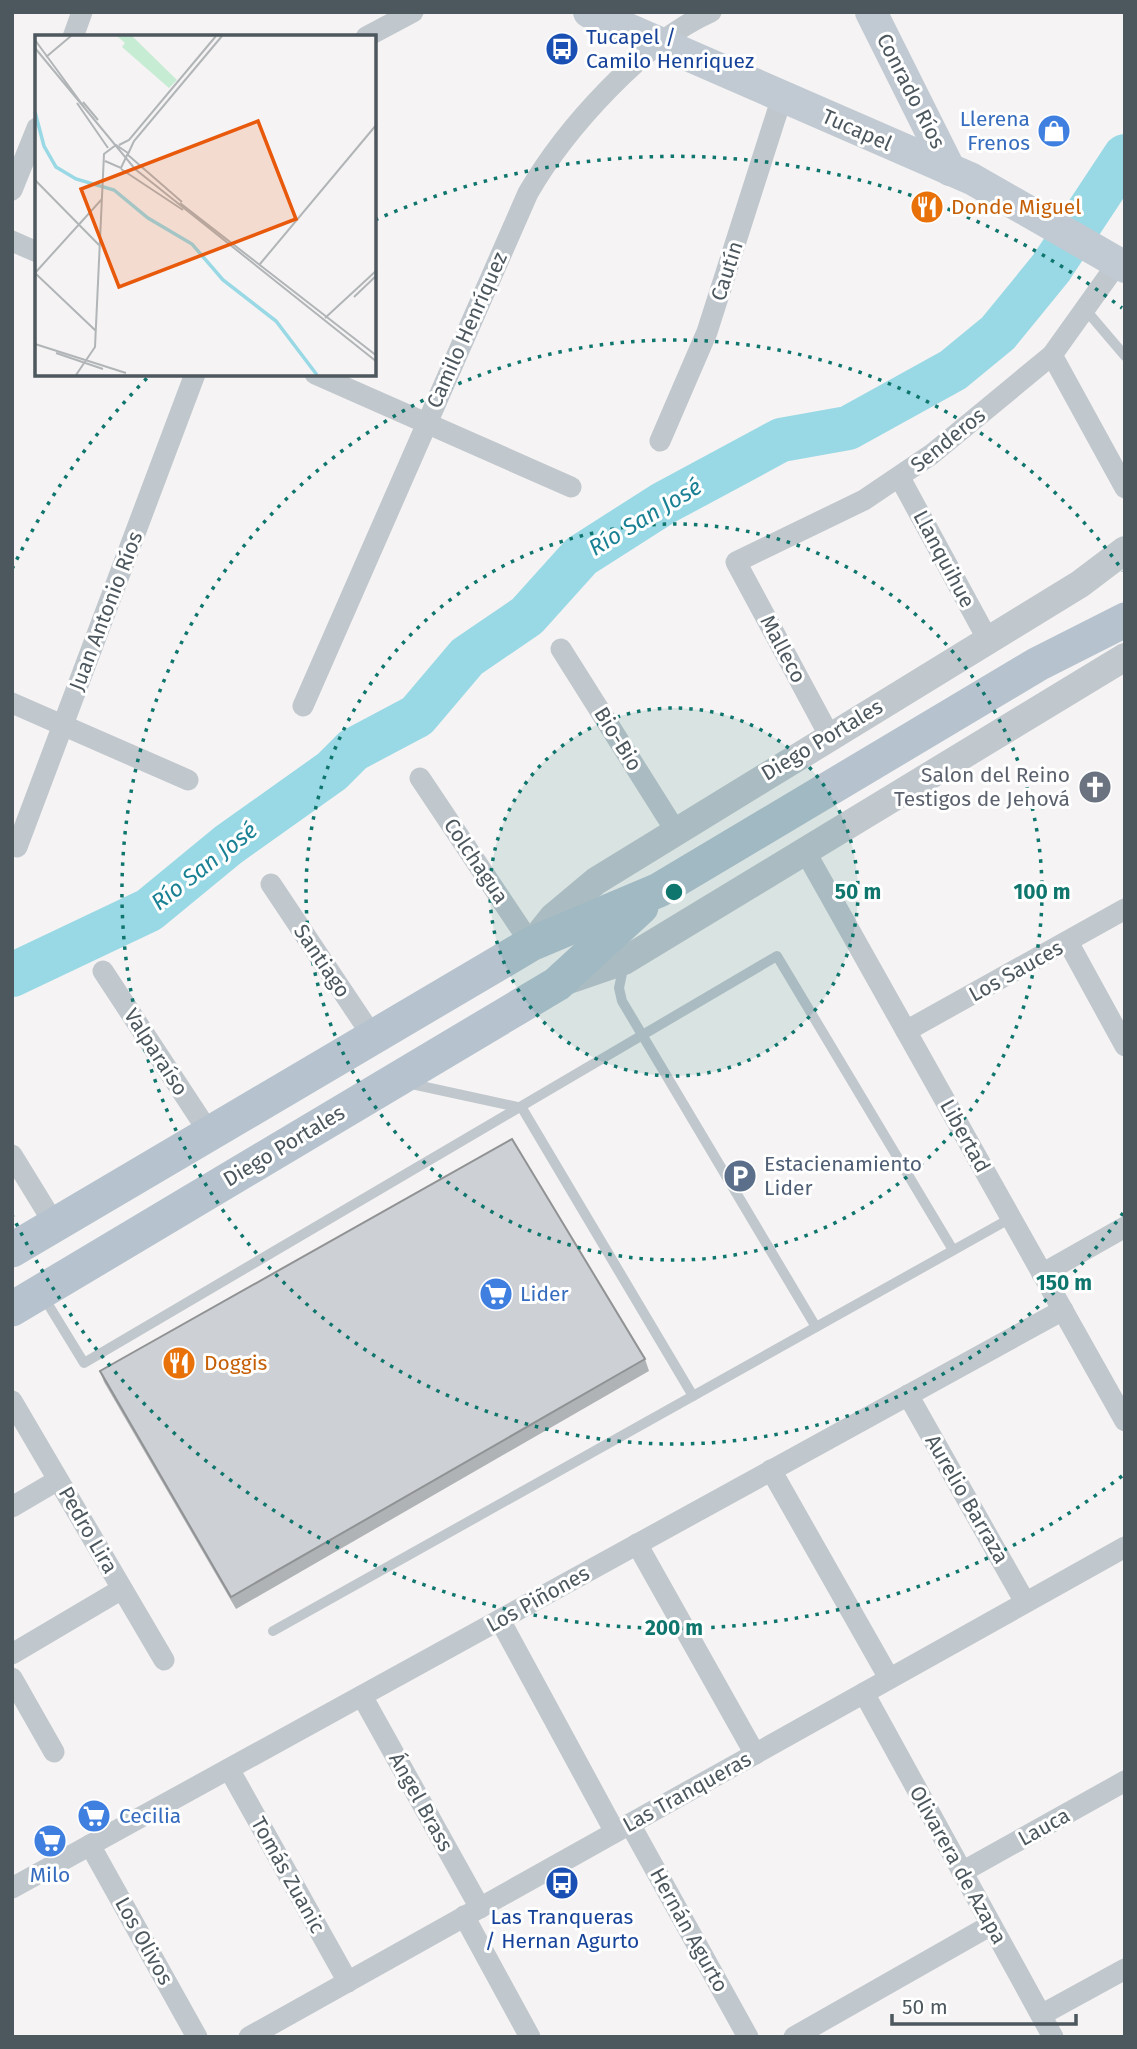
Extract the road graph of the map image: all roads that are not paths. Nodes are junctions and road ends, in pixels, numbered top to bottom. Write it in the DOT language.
graph roads {
  1 [pos="82,12"];
  2 [pos="413,12"];
  3 [pos="589,12"];
  4 [pos="711,12"];
  5 [pos="871,12"];
  6 [pos="74,35"];
  7 [pos="370,35"];
  8 [pos="657,42"];
  9 [pos="782,97"];
  10 [pos="35,133"];
  11 [pos="950,170"];
  12 [pos="12,191"];
  13 [pos="12,242"];
  14 [pos="35,251"];
  15 [pos="1116,264"];
  16 [pos="1085,309"];
  17 [pos="1052,355"];
  18 [pos="1125,356"];
  19 [pos="194,376"];
  20 [pos="320,376"];
  21 [pos="426,423"];
  22 [pos="660,441"];
  23 [pos="1119,462"];
  24 [pos="900,478"];
  25 [pos="571,487"];
  26 [pos="1125,488"];
  27 [pos="1125,550"];
  28 [pos="736,562"];
  29 [pos="1125,620"];
  30 [pos="988,640"];
  31 [pos="561,649"];
  32 [pos="1125,657"];
  33 [pos="12,703"];
  34 [pos="303,706"];
  35 [pos="63,725"];
  36 [pos="829,735"];
  37 [pos="421,778"];
  38 [pos="188,779"];
  39 [pos="676,830"];
  40 [pos="17,847"];
  41 [pos="805,851"];
  42 [pos="271,884"];
  43 [pos="659,890"];
  44 [pos="1125,909"];
  45 [pos="1068,942"];
  46 [pos="531,944"];
  47 [pos="624,961"];
  48 [pos="103,971"];
  49 [pos="557,984"];
  50 [pos="906,1031"];
  51 [pos="643,1036"];
  52 [pos="373,1037"];
  53 [pos="1125,1046"];
  54 [pos="394,1081"];
  55 [pos="522,1108"];
  56 [pos="210,1134"];
  57 [pos="12,1155"];
  58 [pos="1011,1218"];
  59 [pos="55,1225"];
  60 [pos="1125,1227"];
  61 [pos="13,1250"];
  62 [pos="953,1250"];
  63 [pos="1042,1273"];
  64 [pos="26,1301"];
  65 [pos="1063,1310"];
  66 [pos="816,1327"];
  67 [pos="908,1395"];
  68 [pos="693,1396"];
  69 [pos="12,1401"];
  70 [pos="1122,1408"];
  71 [pos="771,1470"];
  72 [pos="58,1480"];
  73 [pos="12,1507"];
  74 [pos="637,1544"];
  75 [pos="1125,1547"];
  76 [pos="122,1589"];
  77 [pos="1026,1602"];
  78 [pos="500,1620"];
  79 [pos="273,1632"];
  80 [pos="12,1654"];
  81 [pos="164,1660"];
  82 [pos="12,1678"];
  83 [pos="889,1678"];
  84 [pos="864,1693"];
  85 [pos="362,1696"];
  86 [pos="54,1752"];
  87 [pos="755,1754"];
  88 [pos="229,1769"];
  89 [pos="1125,1781"];
  90 [pos="622,1828"];
  91 [pos="90,1845"];
  92 [pos="962,1872"];
  93 [pos="12,1888"];
  94 [pos="472,1912"];
  95 [pos="991,1925"];
  96 [pos="1125,1969"];
  97 [pos="348,1982"];
  98 [pos="1041,2015"];
  99 [pos="197,2037"];
  100 [pos="249,2037"];
  101 [pos="530,2037"];
  102 [pos="748,2037"];
  103 [pos="794,2037"];
  104 [pos="1052,2037"];
  1 -- 6 [label="street"];
  2 -- 7 [label="street"];
  3 -- 8 [label="main road, Tucapel"];
  4 -- 8 [label="street, Camilo Henríquez"];
  5 -- 11 [label="main road, Conrado Ríos"];
  8 -- 9 [label="main road, Tucapel"];
  8 -- 21 [label="street, Camilo Henríquez"];
  9 -- 11 [label="main road, Tucapel"];
  9 -- 22 [label="street, Cautín"];
  10 -- 12 [label="street"];
  11 -- 15 [label="main road, Tucapel"];
  13 -- 14 [label="street"];
  15 -- 16 [label="street, Senderos"];
  16 -- 17 [label="street, Senderos"];
  16 -- 18 [label="lane"];
  17 -- 23 [label="street"];
  17 -- 24 [label="street, Senderos"];
  19 -- 35 [label="street, Juan Antonio Ríos"];
  20 -- 21 [label="street"];
  21 -- 25 [label="street"];
  21 -- 34 [label="street, Camilo Henríquez"];
  23 -- 26 [label="street"];
  24 -- 28 [label="street, Senderos"];
  24 -- 30 [label="street, Llanquihue"];
  27 -- 30 [label="street, Diego Portales"];
  28 -- 36 [label="street, Malleco"];
  29 -- 43 [label="main road, Diego Portales"];
  30 -- 36 [label="street, Diego Portales"];
  31 -- 39 [label="street, Bio-Bio"];
  32 -- 41 [label="street, Diego Portales"];
  33 -- 35 [label="street"];
  35 -- 38 [label="street"];
  35 -- 40 [label="street, Juan Antonio Ríos"];
  36 -- 39 [label="street, Diego Portales"];
  37 -- 46 [label="street, Colchagua"];
  39 -- 46 [label="street, Diego Portales"];
  41 -- 47 [label="street, Diego Portales"];
  41 -- 50 [label="street, Libertad"];
  42 -- 52 [label="street, Santiago"];
  43 -- 46 [label="main road, Diego Portales"];
  43 -- 49 [label="main road, Diego Portales"];
  44 -- 45 [label="street, Los Sauces"];
  45 -- 50 [label="street, Los Sauces"];
  45 -- 53 [label="street"];
  46 -- 52 [label="main road, Diego Portales"];
  47 -- 49 [label="street, Diego Portales"];
  47 -- 51 [label="lane"];
  48 -- 56 [label="street, Valparaíso"];
  49 -- 54 [label="main road, Diego Portales"];
  50 -- 58 [label="street, Libertad"];
  51 -- 55 [label="lane"];
  51 -- 62 [label="lane"];
  51 -- 66 [label="lane"];
  52 -- 56 [label="main road, Diego Portales"];
  54 -- 55 [label="lane"];
  54 -- 64 [label="main road, Diego Portales"];
  55 -- 64 [label="lane"];
  55 -- 68 [label="lane"];
  56 -- 59 [label="main road, Diego Portales"];
  57 -- 59 [label="street"];
  58 -- 62 [label="lane"];
  58 -- 63 [label="street, Libertad"];
  59 -- 61 [label="main road, Diego Portales"];
  60 -- 63 [label="street"];
  61 -- 64 [label="main road"];
  62 -- 66 [label="lane"];
  63 -- 65 [label="street, Libertad"];
  65 -- 67 [label="street, Los Piñones"];
  65 -- 70 [label="street, Libertad"];
  66 -- 68 [label="lane"];
  67 -- 71 [label="street, Los Piñones"];
  67 -- 77 [label="street, Aurelio Barraza"];
  68 -- 79 [label="lane"];
  69 -- 72 [label="street, Pedro Lira"];
  71 -- 74 [label="street, Los Piñones"];
  71 -- 83 [label="street"];
  72 -- 73 [label="street"];
  72 -- 76 [label="street, Pedro Lira"];
  74 -- 78 [label="street, Los Piñones"];
  74 -- 87 [label="street"];
  75 -- 77 [label="street, Las Tranqueras"];
  76 -- 80 [label="street"];
  76 -- 81 [label="street, Pedro Lira"];
  77 -- 83 [label="street, Las Tranqueras"];
  78 -- 85 [label="street, Los Piñones"];
  78 -- 90 [label="street, Hernán Agurto"];
  82 -- 86 [label="street"];
  83 -- 84 [label="street, Las Tranqueras"];
  84 -- 87 [label="street, Las Tranqueras"];
  84 -- 92 [label="street, Olivarera de Azapa"];
  85 -- 88 [label="street, Los Piñones"];
  85 -- 94 [label="street, Ángel Brass"];
  87 -- 90 [label="street, Las Tranqueras"];
  88 -- 91 [label="street, Los Piñones"];
  88 -- 97 [label="street, Tomás Zuanic"];
  89 -- 92 [label="street, Lauca"];
  90 -- 94 [label="street, Las Tranqueras"];
  90 -- 102 [label="street, Hernán Agurto"];
  91 -- 93 [label="street, Los Piñones"];
  91 -- 99 [label="street, Los Olivos"];
  92 -- 95 [label="street, Olivarera de Azapa"];
  94 -- 97 [label="street, Las Tranqueras"];
  94 -- 101 [label="street, Ángel Brass"];
  95 -- 98 [label="street, Olivarera de Azapa"];
  95 -- 103 [label="street"];
  96 -- 98 [label="street"];
  97 -- 100 [label="street, Las Tranqueras"];
  98 -- 104 [label="street, Olivarera de Azapa"];
}
